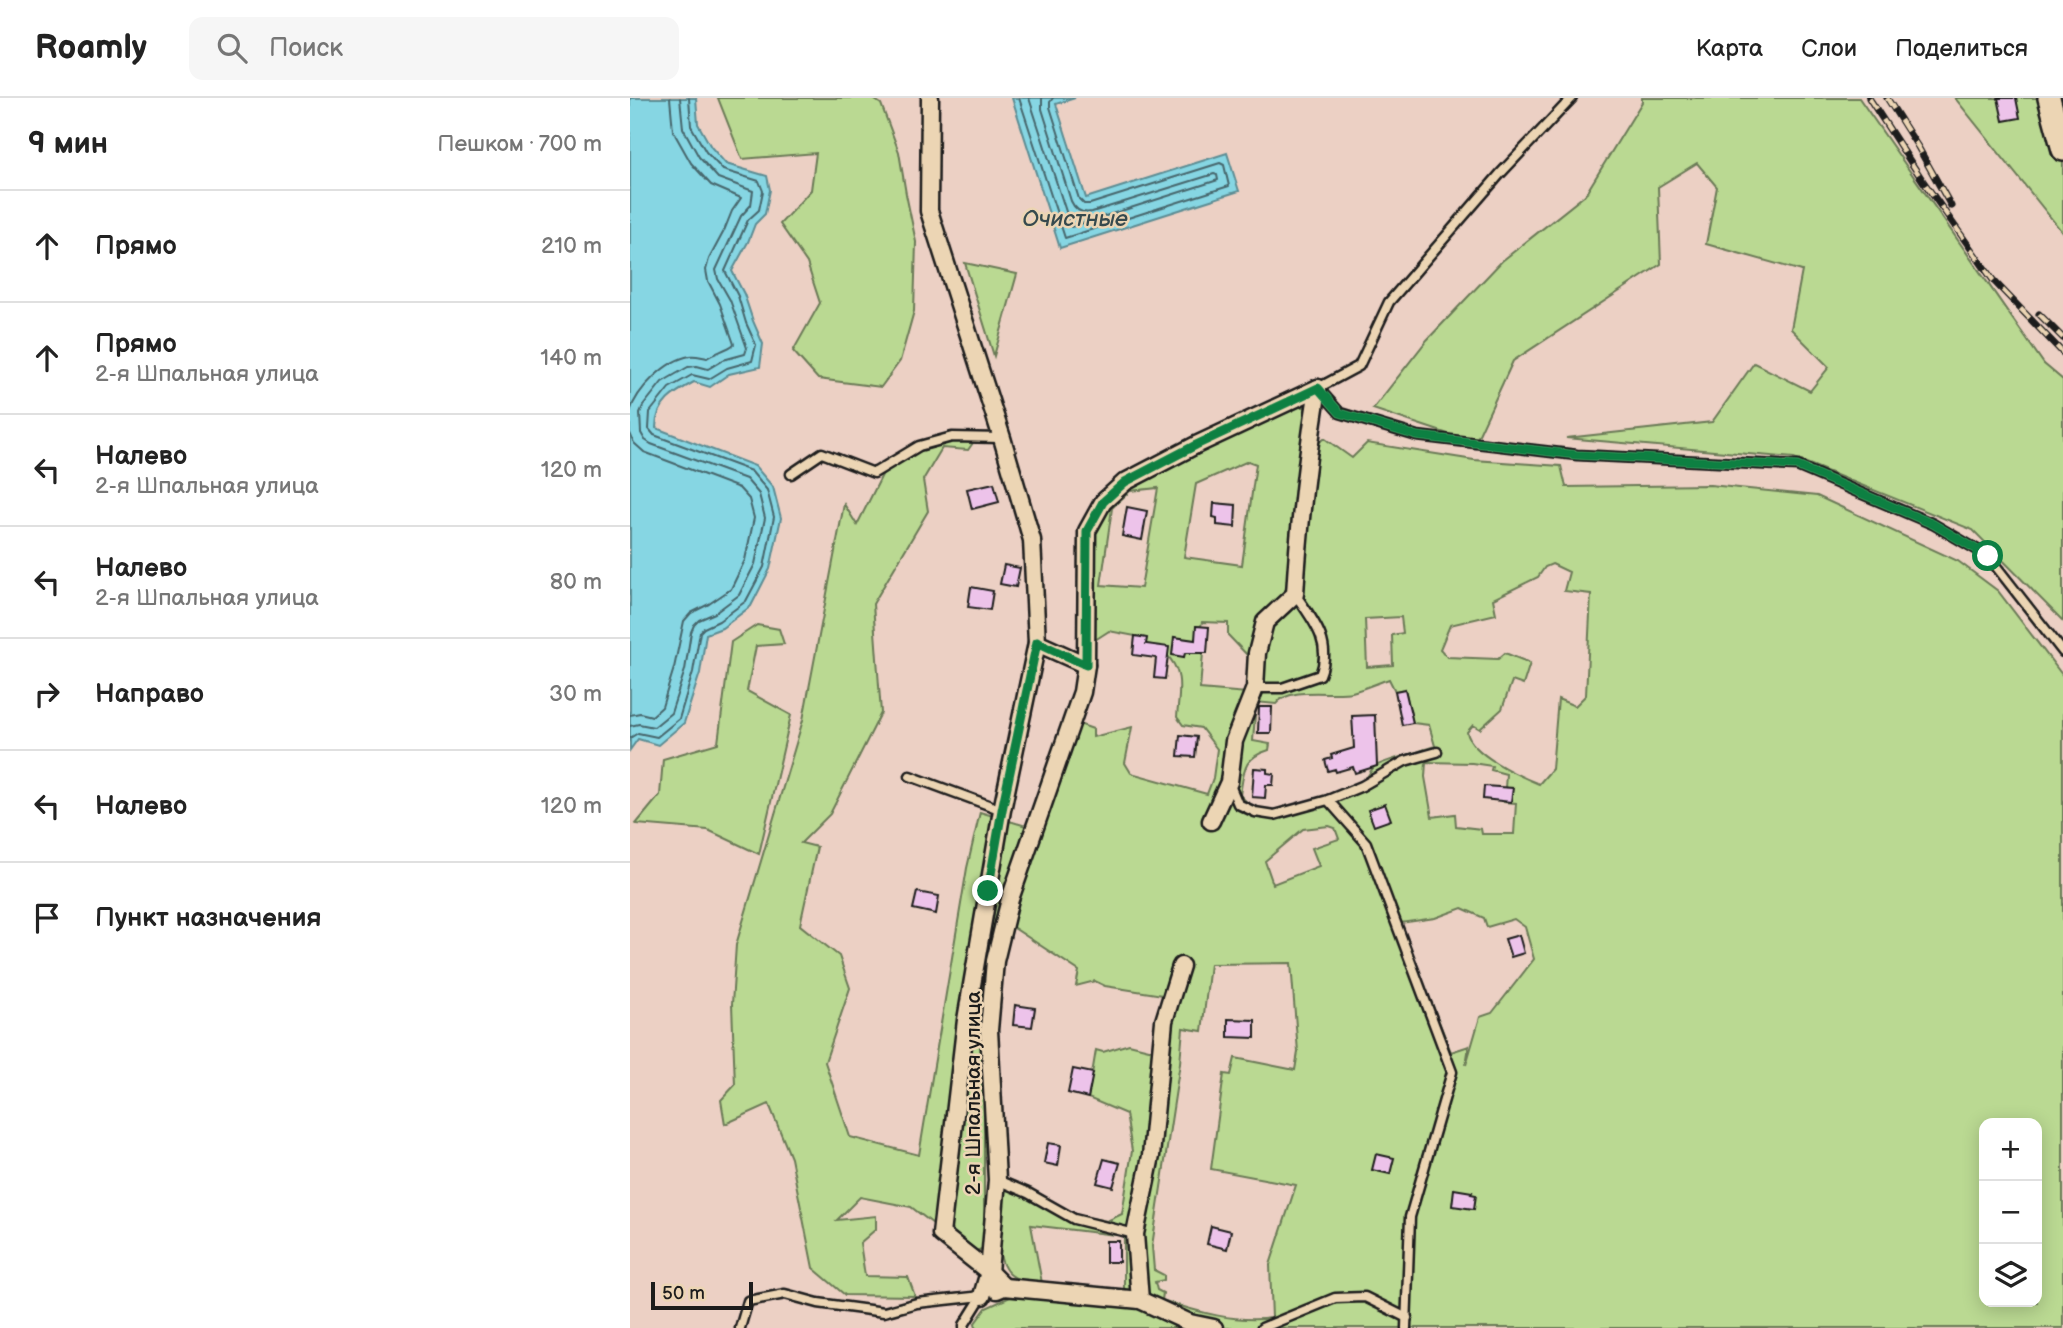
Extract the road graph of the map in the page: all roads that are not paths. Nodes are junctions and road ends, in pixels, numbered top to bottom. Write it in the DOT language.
graph roads {
  1 [pos="930,98"];
  2 [pos="1572,98"];
  3 [pos="2049,98"];
  4 [pos="2063,150"];
  5 [pos="1318,388"];
  6 [pos="1002,438"];
  7 [pos="791,474"];
  8 [pos="1295,594"];
  9 [pos="1037,642"];
  10 [pos="2063,652"];
  11 [pos="1086,665"];
  12 [pos="1255,688"];
  13 [pos="1437,752"];
  14 [pos="910,776"];
  15 [pos="1229,782"];
  16 [pos="1328,800"];
  17 [pos="1002,810"];
  18 [pos="1211,821"];
  19 [pos="1181,967"];
  20 [pos="997,1180"];
  21 [pos="1135,1234"];
  22 [pos="989,1272"];
  23 [pos="1004,1287"];
  24 [pos="982,1296"];
  25 [pos="1140,1300"];
  26 [pos="1407,1318"];
  27 [pos="1191,1325"];
  28 [pos="964,1326"];
  29 [pos="740,1328"];
  30 [pos="954,1328"];
  31 [pos="1214,1328"];
  32 [pos="1262,1328"];
  33 [pos="1406,1328"];
  1 -- 6 [label="street"];
  2 -- 5 [label="lane"];
  3 -- 4 [label="street"];
  5 -- 8 [label="street"];
  5 -- 10 [label="lane"];
  5 -- 11 [label="street, 2-я Шпальная улица"];
  6 -- 7 [label="lane"];
  6 -- 9 [label="street"];
  8 -- 12 [label="street"];
  8 -- 12 [label="lane"];
  9 -- 11 [label="street"];
  9 -- 17 [label="street"];
  11 -- 20 [label="street, 2-я Шпальная улица"];
  12 -- 15 [label="street"];
  13 -- 16 [label="lane"];
  14 -- 17 [label="lane"];
  15 -- 16 [label="lane"];
  15 -- 18 [label="street"];
  16 -- 26 [label="lane"];
  17 -- 22 [label="street"];
  19 -- 21 [label="street"];
  20 -- 21 [label="lane"];
  20 -- 22 [label="street, 2-я Шпальная улица"];
  21 -- 25 [label="street"];
  22 -- 23 [label="street"];
  22 -- 24 [label="street, 2-я Шпальная улица"];
  23 -- 24 [label="street"];
  23 -- 25 [label="street"];
  24 -- 28 [label="lane"];
  24 -- 29 [label="lane"];
  25 -- 27 [label="street"];
  26 -- 32 [label="lane"];
  26 -- 33 [label="lane"];
  27 -- 31 [label="street"];
  28 -- 30 [label="lane"];
}
